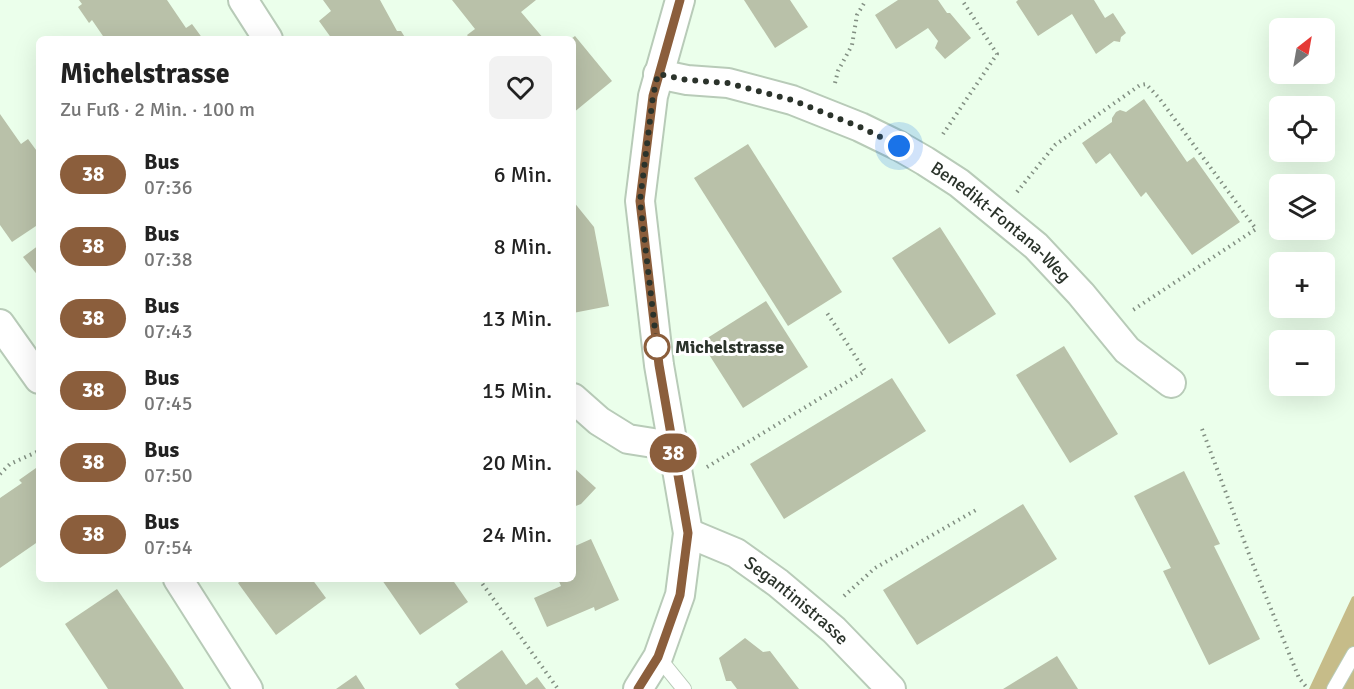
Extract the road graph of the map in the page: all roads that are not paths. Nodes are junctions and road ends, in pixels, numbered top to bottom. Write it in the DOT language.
graph roads {
  1 [pos="243,0"];
  2 [pos="680,0"];
  3 [pos="266,36"];
  4 [pos="658,74"];
  5 [pos="0,324"];
  6 [pos="36,375"];
  7 [pos="1171,383"];
  8 [pos="576,401"];
  9 [pos="672,446"];
  10 [pos="688,533"];
  11 [pos="180,582"];
  12 [pos="1354,654"];
  13 [pos="658,657"];
  14 [pos="248,689"];
  15 [pos="638,689"];
  16 [pos="684,689"];
  17 [pos="891,689"];
  18 [pos="1334,689"];
  1 -- 3 [label="street"];
  2 -- 4 [label="street"];
  4 -- 7 [label="street, Benedikt-Fontana-Weg"];
  4 -- 9 [label="street"];
  5 -- 6 [label="street"];
  8 -- 9 [label="street"];
  9 -- 10 [label="street"];
  10 -- 13 [label="street"];
  10 -- 17 [label="street, Segantinistrasse"];
  11 -- 14 [label="street"];
  12 -- 18 [label="lane"];
  13 -- 15 [label="street"];
  13 -- 16 [label="lane"];
}
